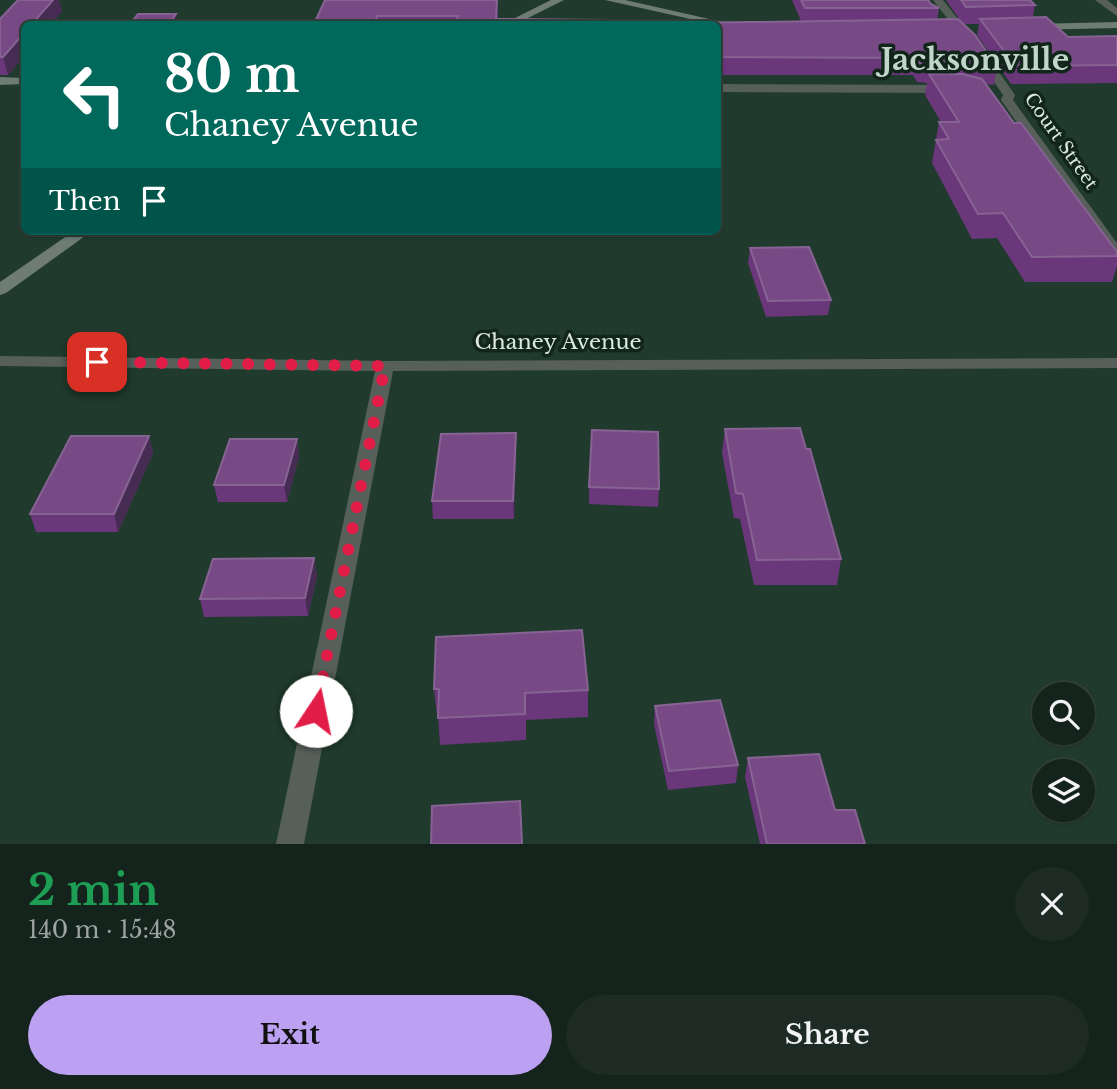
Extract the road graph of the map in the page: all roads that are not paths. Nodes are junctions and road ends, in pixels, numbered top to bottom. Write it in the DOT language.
graph roads {
  1 [pos="559,0"];
  2 [pos="610,0"];
  3 [pos="938,0"];
  4 [pos="1100,0"];
  5 [pos="1117,13"];
  6 [pos="514,21"];
  7 [pos="715,21"];
  8 [pos="721,22"];
  9 [pos="1117,25"];
  10 [pos="1022,27"];
  11 [pos="755,29"];
  12 [pos="934,31"];
  13 [pos="959,31"];
  14 [pos="977,48"];
  15 [pos="0,81"];
  16 [pos="21,81"];
  17 [pos="721,88"];
  18 [pos="968,90"];
  19 [pos="1100,229"];
  20 [pos="1117,229"];
  21 [pos="78,235"];
  22 [pos="1117,254"];
  23 [pos="0,290"];
  24 [pos="0,361"];
  25 [pos="1117,363"];
  26 [pos="385,366"];
  27 [pos="290,844"];
  1 -- 6 [label="main road"];
  2 -- 7 [label="main road"];
  3 -- 13 [label="street"];
  4 -- 5 [label="street"];
  8 -- 11 [label="main road"];
  9 -- 10 [label="main road"];
  12 -- 13 [label="main road"];
  14 -- 19 [label="street, Court Street"];
  15 -- 16 [label="main road"];
  17 -- 18 [label="street"];
  19 -- 20 [label="street"];
  19 -- 22 [label="street, Court Street"];
  21 -- 23 [label="main road"];
  24 -- 26 [label="street, Chaney Avenue"];
  25 -- 26 [label="street, Chaney Avenue"];
  26 -- 27 [label="street"];
}
